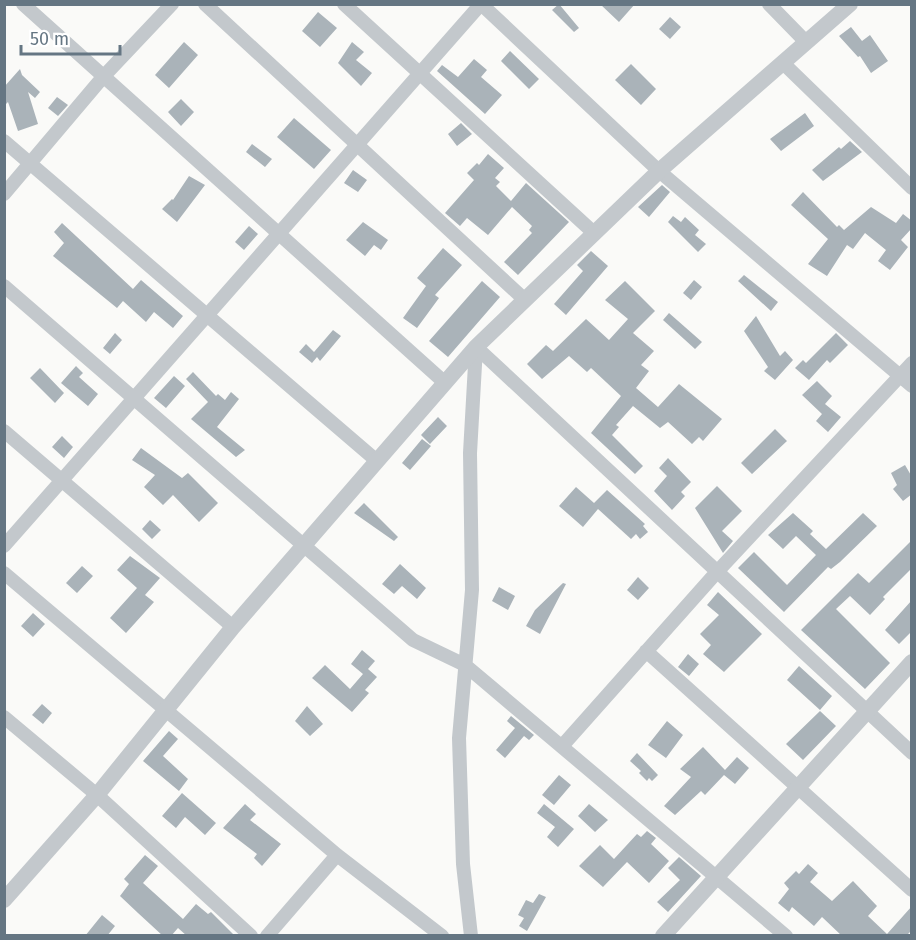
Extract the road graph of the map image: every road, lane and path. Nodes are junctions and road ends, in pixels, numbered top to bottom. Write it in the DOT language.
graph roads {
  1 [pos="23,4"];
  2 [pos="172,4"];
  3 [pos="204,4"];
  4 [pos="344,4"];
  5 [pos="481,4"];
  6 [pos="769,4"];
  7 [pos="850,4"];
  8 [pos="806,42"];
  9 [pos="783,63"];
  10 [pos="420,74"];
  11 [pos="104,77"];
  12 [pos="4,141"];
  13 [pos="358,146"];
  14 [pos="30,164"];
  15 [pos="660,171"];
  16 [pos="912,188"];
  17 [pos="4,194"];
  18 [pos="594,233"];
  19 [pos="279,236"];
  20 [pos="4,286"];
  21 [pos="525,300"];
  22 [pos="208,316"];
  23 [pos="476,347"];
  24 [pos="912,363"];
  25 [pos="900,376"];
  26 [pos="444,382"];
  27 [pos="912,386"];
  28 [pos="135,399"];
  29 [pos="4,432"];
  30 [pos="377,461"];
  31 [pos="62,482"];
  32 [pos="4,546"];
  33 [pos="305,546"];
  34 [pos="4,573"];
  35 [pos="716,573"];
  36 [pos="233,627"];
  37 [pos="646,651"];
  38 [pos="912,662"];
  39 [pos="465,665"];
  40 [pos="166,711"];
  41 [pos="866,713"];
  42 [pos="4,717"];
  43 [pos="563,745"];
  44 [pos="912,753"];
  45 [pos="798,788"];
  46 [pos="97,795"];
  47 [pos="337,855"];
  48 [pos="719,876"];
  49 [pos="912,890"];
  50 [pos="7,892"];
  51 [pos="251,936"];
  52 [pos="267,936"];
  53 [pos="442,936"];
  54 [pos="471,936"];
  55 [pos="663,936"];
  56 [pos="786,936"];
  1 -- 11 [label="street"];
  2 -- 11 [label="street"];
  3 -- 13 [label="street"];
  4 -- 10 [label="street"];
  5 -- 10 [label="street"];
  5 -- 15 [label="street"];
  6 -- 8 [label="street"];
  7 -- 8 [label="street"];
  8 -- 9 [label="street"];
  9 -- 15 [label="street"];
  9 -- 16 [label="street"];
  10 -- 13 [label="street"];
  10 -- 18 [label="street"];
  11 -- 14 [label="street"];
  11 -- 19 [label="street"];
  12 -- 14 [label="street"];
  13 -- 19 [label="street"];
  13 -- 21 [label="street"];
  14 -- 17 [label="street"];
  14 -- 22 [label="street"];
  15 -- 18 [label="street"];
  15 -- 25 [label="street"];
  18 -- 21 [label="street"];
  19 -- 22 [label="street"];
  19 -- 26 [label="street"];
  20 -- 28 [label="street"];
  21 -- 23 [label="street"];
  22 -- 28 [label="street"];
  22 -- 30 [label="street"];
  23 -- 26 [label="street"];
  23 -- 35 [label="street"];
  23 -- 39 [label="street"];
  24 -- 25 [label="street"];
  25 -- 27 [label="street"];
  25 -- 35 [label="street"];
  26 -- 30 [label="street"];
  28 -- 31 [label="street"];
  28 -- 33 [label="street"];
  29 -- 31 [label="street"];
  30 -- 33 [label="street"];
  31 -- 32 [label="street"];
  31 -- 36 [label="street"];
  33 -- 36 [label="street"];
  33 -- 39 [label="street"];
  34 -- 40 [label="street"];
  35 -- 37 [label="street"];
  35 -- 41 [label="street"];
  36 -- 40 [label="street"];
  37 -- 43 [label="street"];
  37 -- 45 [label="street"];
  38 -- 41 [label="street"];
  39 -- 43 [label="street"];
  39 -- 54 [label="street"];
  40 -- 46 [label="street"];
  40 -- 47 [label="street"];
  41 -- 44 [label="street"];
  41 -- 45 [label="street"];
  42 -- 46 [label="street"];
  43 -- 48 [label="street"];
  45 -- 48 [label="street"];
  45 -- 49 [label="street"];
  46 -- 50 [label="street"];
  46 -- 51 [label="street"];
  47 -- 52 [label="street"];
  47 -- 53 [label="street"];
  48 -- 55 [label="street"];
  48 -- 56 [label="street"];
}
